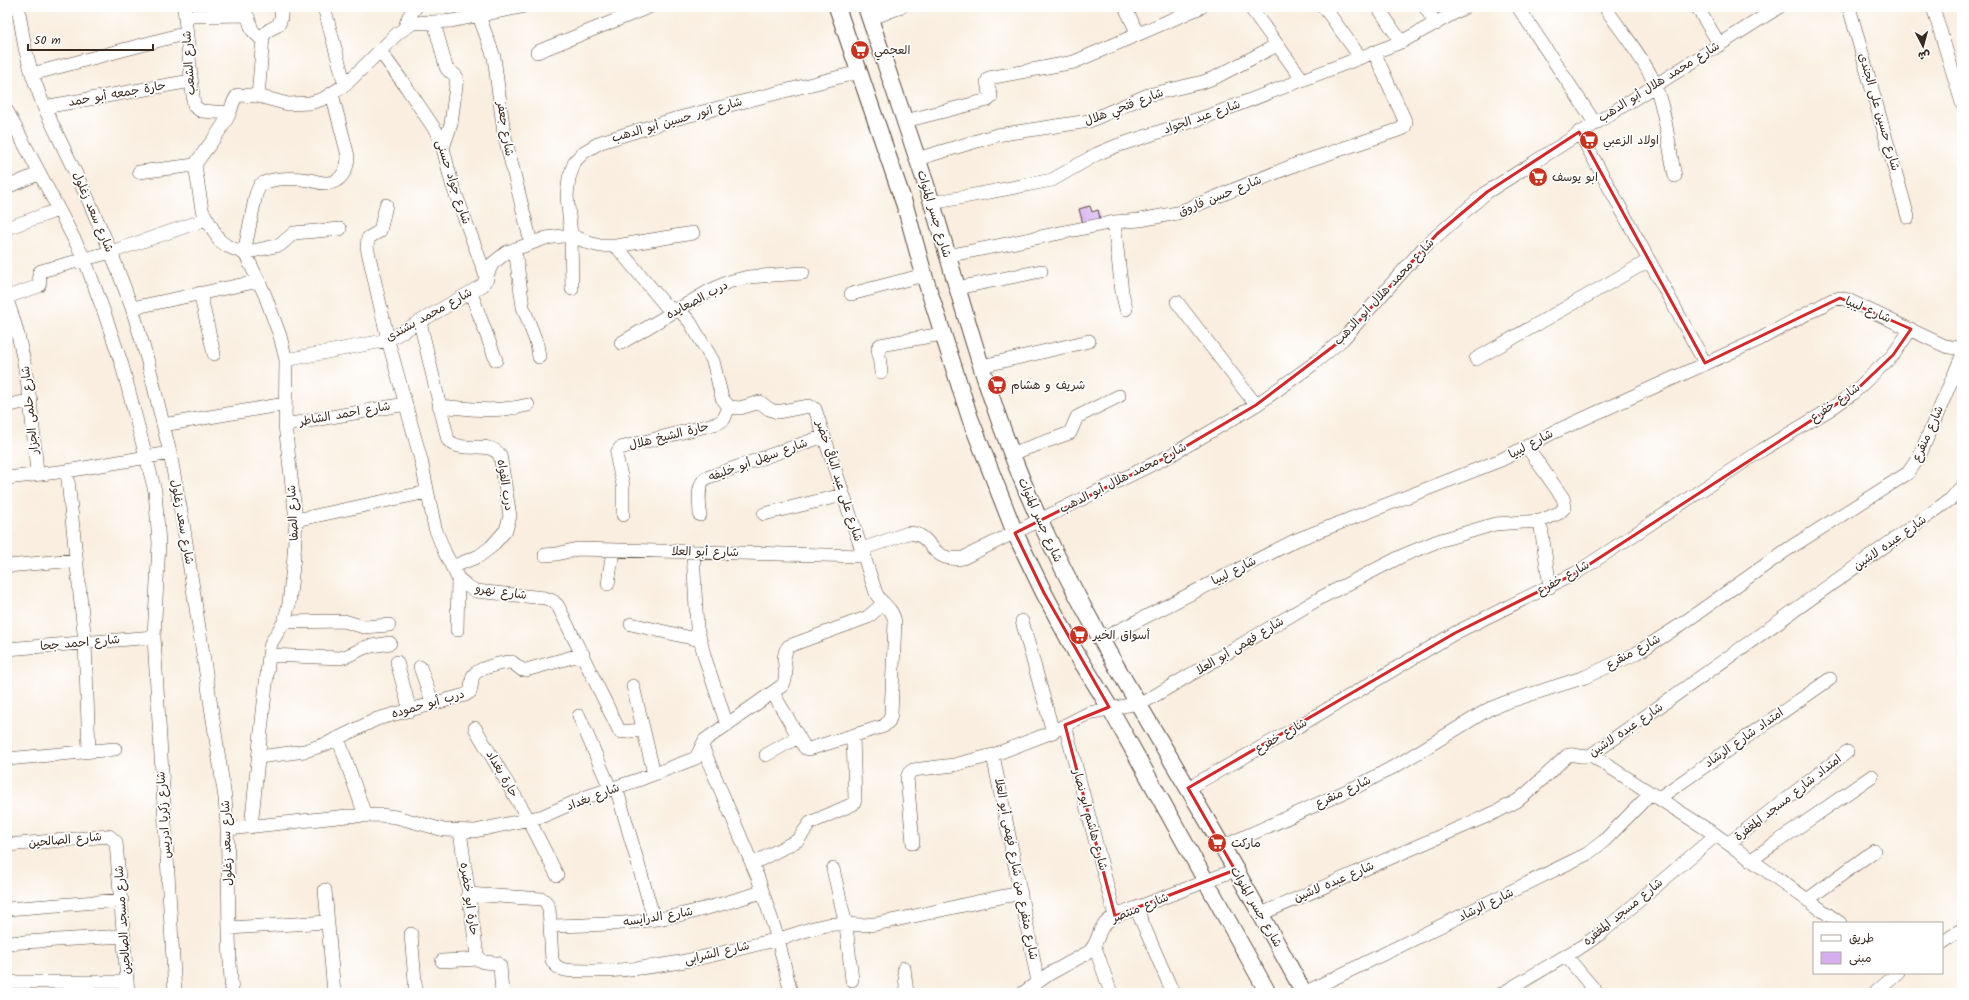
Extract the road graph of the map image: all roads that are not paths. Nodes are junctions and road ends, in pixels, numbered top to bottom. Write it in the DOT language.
graph roads {
  1 [pos="18,7"];
  2 [pos="281,7"];
  3 [pos="324,7"];
  4 [pos="416,7"];
  5 [pos="521,7"];
  6 [pos="649,7"];
  7 [pos="837,7"];
  8 [pos="901,7"];
  9 [pos="1125,7"];
  10 [pos="1201,7"];
  11 [pos="1250,7"];
  12 [pos="1324,7"];
  13 [pos="1378,7"];
  14 [pos="1425,7"];
  15 [pos="1465,7"];
  16 [pos="1518,7"];
  17 [pos="1604,7"];
  18 [pos="1696,7"];
  19 [pos="1779,7"];
  20 [pos="1849,7"];
  21 [pos="1933,7"];
  22 [pos="185,12"];
  23 [pos="868,13"];
  24 [pos="479,16"];
  25 [pos="434,22"];
  26 [pos="1436,24"];
  27 [pos="405,27"];
  28 [pos="187,33"];
  29 [pos="1138,34"];
  30 [pos="263,41"];
  31 [pos="1401,42"];
  32 [pos="1277,45"];
  33 [pos="1720,45"];
  34 [pos="380,51"];
  35 [pos="537,52"];
  36 [pos="1374,52"];
  37 [pos="1360,57"];
  38 [pos="859,72"];
  39 [pos="32,74"];
  40 [pos="1302,79"];
  41 [pos="191,81"];
  42 [pos="345,85"];
  43 [pos="1655,85"];
  44 [pos="332,94"];
  45 [pos="258,96"];
  46 [pos="1962,103"];
  47 [pos="44,107"];
  48 [pos="7,111"];
  49 [pos="229,113"];
  50 [pos="905,121"];
  51 [pos="1595,122"];
  52 [pos="1580,132"];
  53 [pos="443,148"];
  54 [pos="917,159"];
  55 [pos="195,165"];
  56 [pos="139,172"];
  57 [pos="38,174"];
  58 [pos="1674,176"];
  59 [pos="7,187"];
  60 [pos="932,203"];
  61 [pos="386,205"];
  62 [pos="58,210"];
  63 [pos="1908,216"];
  64 [pos="207,219"];
  65 [pos="1114,222"];
  66 [pos="7,228"];
  67 [pos="340,229"];
  68 [pos="693,233"];
  69 [pos="571,235"];
  70 [pos="531,243"];
  71 [pos="616,246"];
  72 [pos="515,249"];
  73 [pos="110,252"];
  74 [pos="244,253"];
  75 [pos="947,256"];
  76 [pos="84,258"];
  77 [pos="1648,261"];
  78 [pos="1041,270"];
  79 [pos="803,273"];
  80 [pos="924,275"];
  81 [pos="487,279"];
  82 [pos="259,281"];
  83 [pos="957,288"];
  84 [pos="572,289"];
  85 [pos="200,293"];
  86 [pos="471,293"];
  87 [pos="851,294"];
  88 [pos="7,297"];
  89 [pos="7,300"];
  90 [pos="1177,302"];
  91 [pos="132,308"];
  92 [pos="1126,309"];
  93 [pos="676,311"];
  94 [pos="420,322"];
  95 [pos="1911,329"];
  96 [pos="942,334"];
  97 [pos="388,340"];
  98 [pos="1089,341"];
  99 [pos="621,343"];
  100 [pos="1962,349"];
  101 [pos="214,354"];
  102 [pos="1962,356"];
  103 [pos="539,357"];
  104 [pos="1476,359"];
  105 [pos="286,360"];
  106 [pos="496,360"];
  107 [pos="1705,363"];
  108 [pos="982,366"];
  109 [pos="881,372"];
  110 [pos="1119,396"];
  111 [pos="31,400"];
  112 [pos="285,404"];
  113 [pos="406,404"];
  114 [pos="528,405"];
  115 [pos="1256,405"];
  116 [pos="7,406"];
  117 [pos="439,406"];
  118 [pos="729,407"];
  119 [pos="163,425"];
  120 [pos="285,425"];
  121 [pos="824,436"];
  122 [pos="1527,447"];
  123 [pos="170,453"];
  124 [pos="1011,454"];
  125 [pos="148,457"];
  126 [pos="67,471"];
  127 [pos="37,474"];
  128 [pos="7,478"];
  129 [pos="1962,486"];
  130 [pos="427,492"];
  131 [pos="843,495"];
  132 [pos="1956,499"];
  133 [pos="764,514"];
  134 [pos="623,515"];
  135 [pos="700,515"];
  136 [pos="296,520"];
  137 [pos="1040,521"];
  138 [pos="1540,521"];
  139 [pos="1015,533"];
  140 [pos="613,550"];
  141 [pos="693,552"];
  142 [pos="863,552"];
  143 [pos="545,555"];
  144 [pos="76,560"];
  145 [pos="7,566"];
  146 [pos="455,572"];
  147 [pos="608,584"];
  148 [pos="1550,587"];
  149 [pos="884,603"];
  150 [pos="1022,621"];
  151 [pos="284,622"];
  152 [pos="631,624"];
  153 [pos="389,625"];
  154 [pos="457,630"];
  155 [pos="154,637"];
  156 [pos="700,640"];
  157 [pos="1100,640"];
  158 [pos="85,642"];
  159 [pos="390,642"];
  160 [pos="7,649"];
  161 [pos="582,654"];
  162 [pos="269,655"];
  163 [pos="397,662"];
  164 [pos="420,667"];
  165 [pos="1830,679"];
  166 [pos="633,686"];
  167 [pos="773,693"];
  168 [pos="434,704"];
  169 [pos="1138,704"];
  170 [pos="1110,708"];
  171 [pos="410,711"];
  172 [pos="579,716"];
  173 [pos="727,725"];
  174 [pos="1065,725"];
  175 [pos="475,728"];
  176 [pos="642,730"];
  177 [pos="1053,732"];
  178 [pos="853,736"];
  179 [pos="798,737"];
  180 [pos="338,738"];
  181 [pos="702,746"];
  182 [pos="115,749"];
  183 [pos="89,751"];
  184 [pos="1847,752"];
  185 [pos="766,755"];
  186 [pos="993,755"];
  187 [pos="1591,755"];
  188 [pos="259,757"];
  189 [pos="7,759"];
  190 [pos="654,774"];
  191 [pos="1872,776"];
  192 [pos="613,788"];
  193 [pos="1188,788"];
  194 [pos="1655,795"];
  195 [pos="365,815"];
  196 [pos="529,820"];
  197 [pos="252,827"];
  198 [pos="228,829"];
  199 [pos="460,831"];
  200 [pos="1716,835"];
  201 [pos="913,843"];
  202 [pos="1729,843"];
  203 [pos="7,845"];
  204 [pos="118,846"];
  205 [pos="1222,847"];
  206 [pos="1874,851"];
  207 [pos="1751,860"];
  208 [pos="752,864"];
  209 [pos="833,869"];
  210 [pos="1235,870"];
  211 [pos="557,875"];
  212 [pos="1205,882"];
  213 [pos="325,890"];
  214 [pos="762,892"];
  215 [pos="1021,893"];
  216 [pos="468,894"];
  217 [pos="122,900"];
  218 [pos="1808,900"];
  219 [pos="1136,908"];
  220 [pos="7,909"];
  221 [pos="1261,914"];
  222 [pos="1115,916"];
  223 [pos="654,919"];
  224 [pos="328,922"];
  225 [pos="1839,922"];
  226 [pos="846,925"];
  227 [pos="551,926"];
  228 [pos="229,928"];
  229 [pos="1962,929"];
  230 [pos="411,934"];
  231 [pos="124,936"];
  232 [pos="778,939"];
  233 [pos="7,942"];
  234 [pos="1943,942"];
  235 [pos="1095,947"];
  236 [pos="1566,956"];
  237 [pos="442,961"];
  238 [pos="482,961"];
  239 [pos="904,968"];
  240 [pos="1897,974"];
  241 [pos="852,980"];
  242 [pos="7,982"];
  243 [pos="1038,982"];
  244 [pos="128,987"];
  245 [pos="175,993"];
  246 [pos="232,993"];
  247 [pos="334,993"];
  248 [pos="416,993"];
  249 [pos="502,993"];
  250 [pos="791,993"];
  251 [pos="908,993"];
  252 [pos="1023,993"];
  253 [pos="1111,993"];
  254 [pos="1173,993"];
  255 [pos="1268,993"];
  256 [pos="1304,993"];
  257 [pos="1502,993"];
  258 [pos="1596,993"];
  259 [pos="1875,993"];
  1 -- 39 [label="street, شارع سعد زغلول"];
  2 -- 30 [label="street"];
  3 -- 42 [label="street"];
  4 -- 27 [label="street"];
  5 -- 24 [label="street"];
  6 -- 35 [label="street"];
  7 -- 38 [label="street"];
  8 -- 23 [label="street"];
  9 -- 29 [label="street"];
  10 -- 29 [label="street"];
  11 -- 32 [label="street"];
  12 -- 37 [label="street"];
  13 -- 31 [label="street"];
  14 -- 26 [label="street"];
  15 -- 26 [label="street, شارع عبد الجواد"];
  16 -- 51 [label="street"];
  17 -- 43 [label="street"];
  18 -- 33 [label="street"];
  19 -- 33 [label="street, شارع محمد هلال أبو الدهب"];
  20 -- 63 [label="street, شارع حسين على الجندى"];
  21 -- 46 [label="street"];
  22 -- 28 [label="street, شارع الشعب"];
  22 -- 30 [label="street"];
  23 -- 50 [label="street, شارع جسر المنوات"];
  24 -- 25 [label="street"];
  24 -- 70 [label="street, شارع جعفر"];
  25 -- 27 [label="street"];
  25 -- 53 [label="street"];
  26 -- 31 [label="street, شارع عبد الجواد"];
  27 -- 34 [label="street"];
  28 -- 39 [label="street"];
  28 -- 41 [label="street, شارع الشعب"];
  29 -- 50 [label="street"];
  30 -- 45 [label="street"];
  31 -- 36 [label="street, شارع عبد الجواد"];
  32 -- 40 [label="street"];
  32 -- 54 [label="street, شارع فتحي هلال"];
  33 -- 43 [label="street, شارع محمد هلال أبو الدهب"];
  34 -- 42 [label="street"];
  34 -- 53 [label="street, شارع جواد حسنى"];
  36 -- 37 [label="street, شارع عبد الجواد"];
  36 -- 65 [label="street, شارع حسن فاروق"];
  37 -- 40 [label="street, شارع عبد الجواد"];
  38 -- 69 [label="street, شارع انور حسين أبو الدهب"];
  38 -- 80 [label="street"];
  39 -- 47 [label="street, شارع سعد زغلول"];
  40 -- 60 [label="street, شارع عبد الجواد"];
  41 -- 47 [label="street, حارة جمعه أبو حمد"];
  41 -- 49 [label="street, شارع الشعب"];
  42 -- 44 [label="street"];
  43 -- 51 [label="street, شارع محمد هلال أبو الدهب"];
  43 -- 58 [label="street"];
  44 -- 45 [label="street"];
  44 -- 74 [label="street"];
  45 -- 49 [label="street"];
  47 -- 73 [label="street, شارع سعد زغلول"];
  48 -- 57 [label="street, شارع سعد زغلول"];
  49 -- 55 [label="street"];
  50 -- 54 [label="street, شارع جسر المنوات"];
  51 -- 52 [label="street, شارع محمد هلال أبو الدهب"];
  52 -- 77 [label="street"];
  52 -- 115 [label="street, شارع محمد هلال أبو الدهب"];
  53 -- 81 [label="street, شارع جواد حسنى"];
  54 -- 60 [label="street, شارع جسر المنوات"];
  55 -- 56 [label="street"];
  55 -- 64 [label="street"];
  57 -- 59 [label="street"];
  57 -- 62 [label="street, شارع سعد زغلول"];
  60 -- 75 [label="street, شارع جسر المنوات"];
  61 -- 97 [label="street, شارع نهرو"];
  62 -- 66 [label="street"];
  62 -- 76 [label="street, شارع سعد زغلول"];
  64 -- 73 [label="street"];
  64 -- 74 [label="street"];
  65 -- 75 [label="street, شارع حسن فاروق"];
  65 -- 92 [label="street"];
  67 -- 74 [label="street"];
  68 -- 71 [label="street, شارع محمد بشندى"];
  69 -- 70 [label="street, شارع محمد بشندى"];
  69 -- 71 [label="street, شارع محمد بشندى"];
  69 -- 84 [label="street, شارع انور حسين أبو الدهب"];
  70 -- 72 [label="street, شارع محمد بشندى"];
  71 -- 93 [label="street"];
  72 -- 81 [label="street, شارع محمد بشندى"];
  72 -- 103 [label="street"];
  73 -- 76 [label="street"];
  73 -- 91 [label="street, شارع سعد زغلول"];
  74 -- 82 [label="street, شارع الصفا"];
  75 -- 83 [label="street, شارع جسر المنوات"];
  76 -- 88 [label="street"];
  76 -- 125 [label="street, شارع سعد زغلول"];
  77 -- 104 [label="street"];
  77 -- 107 [label="street"];
  78 -- 83 [label="street"];
  79 -- 93 [label="street, درب الصعايده"];
  80 -- 87 [label="street"];
  80 -- 96 [label="street"];
  81 -- 86 [label="street, شارع محمد بشندى"];
  82 -- 85 [label="street"];
  82 -- 105 [label="street, شارع الصفا"];
  83 -- 108 [label="street, شارع جسر المنوات"];
  85 -- 91 [label="street"];
  85 -- 101 [label="street"];
  86 -- 94 [label="street, شارع محمد بشندى"];
  86 -- 106 [label="street"];
  89 -- 111 [label="street, شارع حلمى الجزار"];
  90 -- 115 [label="street"];
  91 -- 119 [label="street, شارع سعد زغلول"];
  93 -- 99 [label="street, درب الصعايده"];
  93 -- 118 [label="street"];
  94 -- 97 [label="street, شارع محمد بشندى"];
  94 -- 117 [label="street, درب الفواه"];
  95 -- 100 [label="street, شارع ليبيا"];
  95 -- 107 [label="street, شارع ليبيا"];
  95 -- 148 [label="street, شارع خفرع"];
  96 -- 109 [label="street"];
  96 -- 139 [label="street"];
  97 -- 105 [label="street, شارع محمد بشندى"];
  97 -- 113 [label="street, شارع نهرو"];
  98 -- 108 [label="street"];
  102 -- 205 [label="street, شارع منقرع"];
  105 -- 112 [label="street, شارع الصفا"];
  107 -- 122 [label="street, شارع ليبيا"];
  108 -- 124 [label="street, شارع جسر المنوات"];
  110 -- 124 [label="street"];
  111 -- 116 [label="street"];
  111 -- 127 [label="street, شارع حلمى الجزار"];
  112 -- 119 [label="street"];
  112 -- 120 [label="street, شارع الصفا"];
  113 -- 120 [label="street, شارع احمد الشاطر"];
  113 -- 130 [label="street, شارع نهرو"];
  114 -- 117 [label="street"];
  115 -- 137 [label="street, شارع محمد هلال أبو الدهب"];
  117 -- 146 [label="street, درب الفواه"];
  118 -- 121 [label="street, شارع على عبد الباقى خضر"];
  118 -- 134 [label="street, حارة الشيخ هلال"];
  119 -- 123 [label="street, شارع سعد زغلول"];
  120 -- 136 [label="street, شارع الصفا"];
  121 -- 131 [label="street, شارع على عبد الباقى خضر"];
  121 -- 135 [label="street, شارع سهل أبو خليفه"];
  122 -- 138 [label="street, شارع فهمى أبو العلا"];
  122 -- 157 [label="street, شارع ليبيا"];
  123 -- 125 [label="street"];
  123 -- 198 [label="street, شارع سعد زغلول"];
  124 -- 137 [label="street, شارع جسر المنوات"];
  125 -- 126 [label="street"];
  125 -- 155 [label="street, شارع سعد زغلول"];
  126 -- 127 [label="street"];
  126 -- 144 [label="street"];
  127 -- 128 [label="street"];
  129 -- 132 [label="street, شارع عبده لاشين"];
  130 -- 136 [label="street"];
  130 -- 146 [label="street, شارع نهرو"];
  131 -- 133 [label="street"];
  131 -- 142 [label="street, شارع على عبد الباقى خضر"];
  132 -- 187 [label="street, شارع عبده لاشين"];
  136 -- 151 [label="street, شارع الصفا"];
  137 -- 139 [label="street, شارع محمد هلال أبو الدهب"];
  137 -- 157 [label="street, شارع جسر المنوات"];
  138 -- 148 [label="street"];
  138 -- 169 [label="street, شارع فهمى أبو العلا"];
  139 -- 142 [label="street"];
  139 -- 170 [label="street"];
  140 -- 141 [label="street, شارع أبو العلا"];
  140 -- 143 [label="street, شارع أبو العلا"];
  140 -- 147 [label="street"];
  141 -- 142 [label="street, شارع أبو العلا"];
  141 -- 156 [label="street"];
  142 -- 149 [label="street, شارع على عبد الباقى خضر"];
  144 -- 145 [label="street"];
  144 -- 158 [label="street"];
  146 -- 154 [label="street"];
  146 -- 161 [label="street, شارع نهرو"];
  148 -- 193 [label="street, شارع خفرع"];
  149 -- 167 [label="street, شارع بغداد"];
  149 -- 178 [label="street, شارع على عبد الباقى خضر"];
  150 -- 177 [label="street"];
  151 -- 153 [label="street"];
  151 -- 162 [label="street, شارع الصفا"];
  152 -- 156 [label="street"];
  155 -- 158 [label="street, شارع احمد جحا"];
  155 -- 245 [label="street, شارع زكريا ادريس"];
  156 -- 173 [label="street"];
  157 -- 169 [label="street, شارع جسر المنوات"];
  158 -- 160 [label="street, شارع احمد جحا"];
  158 -- 183 [label="street"];
  159 -- 162 [label="street"];
  161 -- 168 [label="street, درب أبو حموده"];
  161 -- 176 [label="street, شارع نهرو"];
  162 -- 188 [label="street, شارع الصفا"];
  163 -- 171 [label="street"];
  164 -- 168 [label="street"];
  165 -- 194 [label="street, امتداد شارع الرشاد"];
  166 -- 176 [label="street"];
  167 -- 173 [label="street, شارع بغداد"];
  167 -- 179 [label="street"];
  168 -- 171 [label="street, درب أبو حموده"];
  169 -- 170 [label="street, شارع فهمى أبو العلا"];
  169 -- 193 [label="street, شارع جسر المنوات"];
  170 -- 174 [label="street, شارع فهمى أبو العلا"];
  170 -- 212 [label="street"];
  171 -- 180 [label="street, درب أبو حموده"];
  172 -- 192 [label="street"];
  173 -- 181 [label="street, شارع بغداد"];
  174 -- 177 [label="street, شارع فهمى أبو العلا"];
  174 -- 222 [label="street, شارع هاشم ابو نصار"];
  175 -- 196 [label="street, حارة بغداد"];
  176 -- 190 [label="street"];
  177 -- 186 [label="street, شارع فهمى أبو العلا"];
  178 -- 179 [label="street, شارع على عبد الباقى خضر"];
  178 -- 208 [label="street"];
  179 -- 185 [label="street"];
  180 -- 188 [label="street, درب أبو حموده"];
  180 -- 195 [label="street"];
  181 -- 190 [label="street, شارع بغداد"];
  181 -- 208 [label="street"];
  182 -- 183 [label="street"];
  183 -- 189 [label="street"];
  184 -- 202 [label="street, امتداد شارع مسجد المغفرة"];
  186 -- 201 [label="street, شارع فهمى أبو العلا"];
  186 -- 215 [label="street, شارع متفرع من شارع فهمى أبو العلا"];
  187 -- 194 [label="street"];
  187 -- 221 [label="street, شارع عبده لاشين"];
  188 -- 197 [label="street, شارع الصفا"];
  190 -- 192 [label="street, شارع بغداد"];
  191 -- 207 [label="street"];
  192 -- 196 [label="street, شارع بغداد"];
  192 -- 223 [label="street"];
  193 -- 205 [label="street, شارع جسر المنوات"];
  194 -- 200 [label="street"];
  194 -- 256 [label="street, شارع الرشاد"];
  195 -- 197 [label="street, شارع بغداد"];
  195 -- 199 [label="street, شارع بغداد"];
  196 -- 199 [label="street, شارع بغداد"];
  196 -- 211 [label="street, حارة بغداد"];
  197 -- 198 [label="street, شارع بغداد"];
  198 -- 228 [label="street, شارع سعد زغلول"];
  199 -- 216 [label="street, حارة ابو خضره"];
  200 -- 202 [label="street"];
  200 -- 236 [label="street, شارع مسجد المغفره"];
  202 -- 207 [label="street"];
  203 -- 204 [label="street, شارع الصالحين"];
  204 -- 217 [label="street, شارع مسجد الصالحين"];
  205 -- 210 [label="street, شارع جسر المنوات"];
  206 -- 218 [label="street"];
  207 -- 218 [label="street"];
  208 -- 214 [label="street"];
  209 -- 226 [label="street"];
  210 -- 212 [label="street, شارع منتصر"];
  210 -- 221 [label="street, شارع جسر المنوات"];
  212 -- 219 [label="street, شارع منتصر"];
  212 -- 255 [label="street"];
  213 -- 224 [label="street"];
  214 -- 223 [label="street, شارع الدرايسه"];
  214 -- 232 [label="street"];
  215 -- 226 [label="street, شارع الشرابى"];
  215 -- 243 [label="street, شارع متفرع من شارع فهمى أبو العلا"];
  216 -- 227 [label="street, شارع الشرابى"];
  216 -- 238 [label="street, حارة ابو خضره"];
  217 -- 220 [label="street"];
  217 -- 231 [label="street, شارع مسجد الصالحين"];
  218 -- 225 [label="street"];
  219 -- 222 [label="street, شارع منتصر"];
  219 -- 254 [label="street"];
  221 -- 256 [label="street, شارع جسر المنوات"];
  222 -- 235 [label="street, شارع منتصر"];
  223 -- 227 [label="street, شارع الدرايسه"];
  224 -- 228 [label="street"];
  224 -- 247 [label="street"];
  226 -- 232 [label="street, شارع الشرابى"];
  226 -- 241 [label="street"];
  227 -- 232 [label="street, شارع الشرابى"];
  228 -- 246 [label="street, شارع سعد زغلول"];
  229 -- 234 [label="street"];
  230 -- 248 [label="street"];
  231 -- 233 [label="street"];
  231 -- 244 [label="street, شارع مسجد الصالحين"];
  232 -- 250 [label="street"];
  235 -- 243 [label="street"];
  235 -- 253 [label="street"];
  236 -- 257 [label="street, شارع مسجد المغفره"];
  236 -- 258 [label="street"];
  237 -- 238 [label="street"];
  238 -- 249 [label="street"];
  239 -- 251 [label="street"];
  240 -- 259 [label="street"];
  242 -- 244 [label="street"];
  243 -- 252 [label="street"];
}
